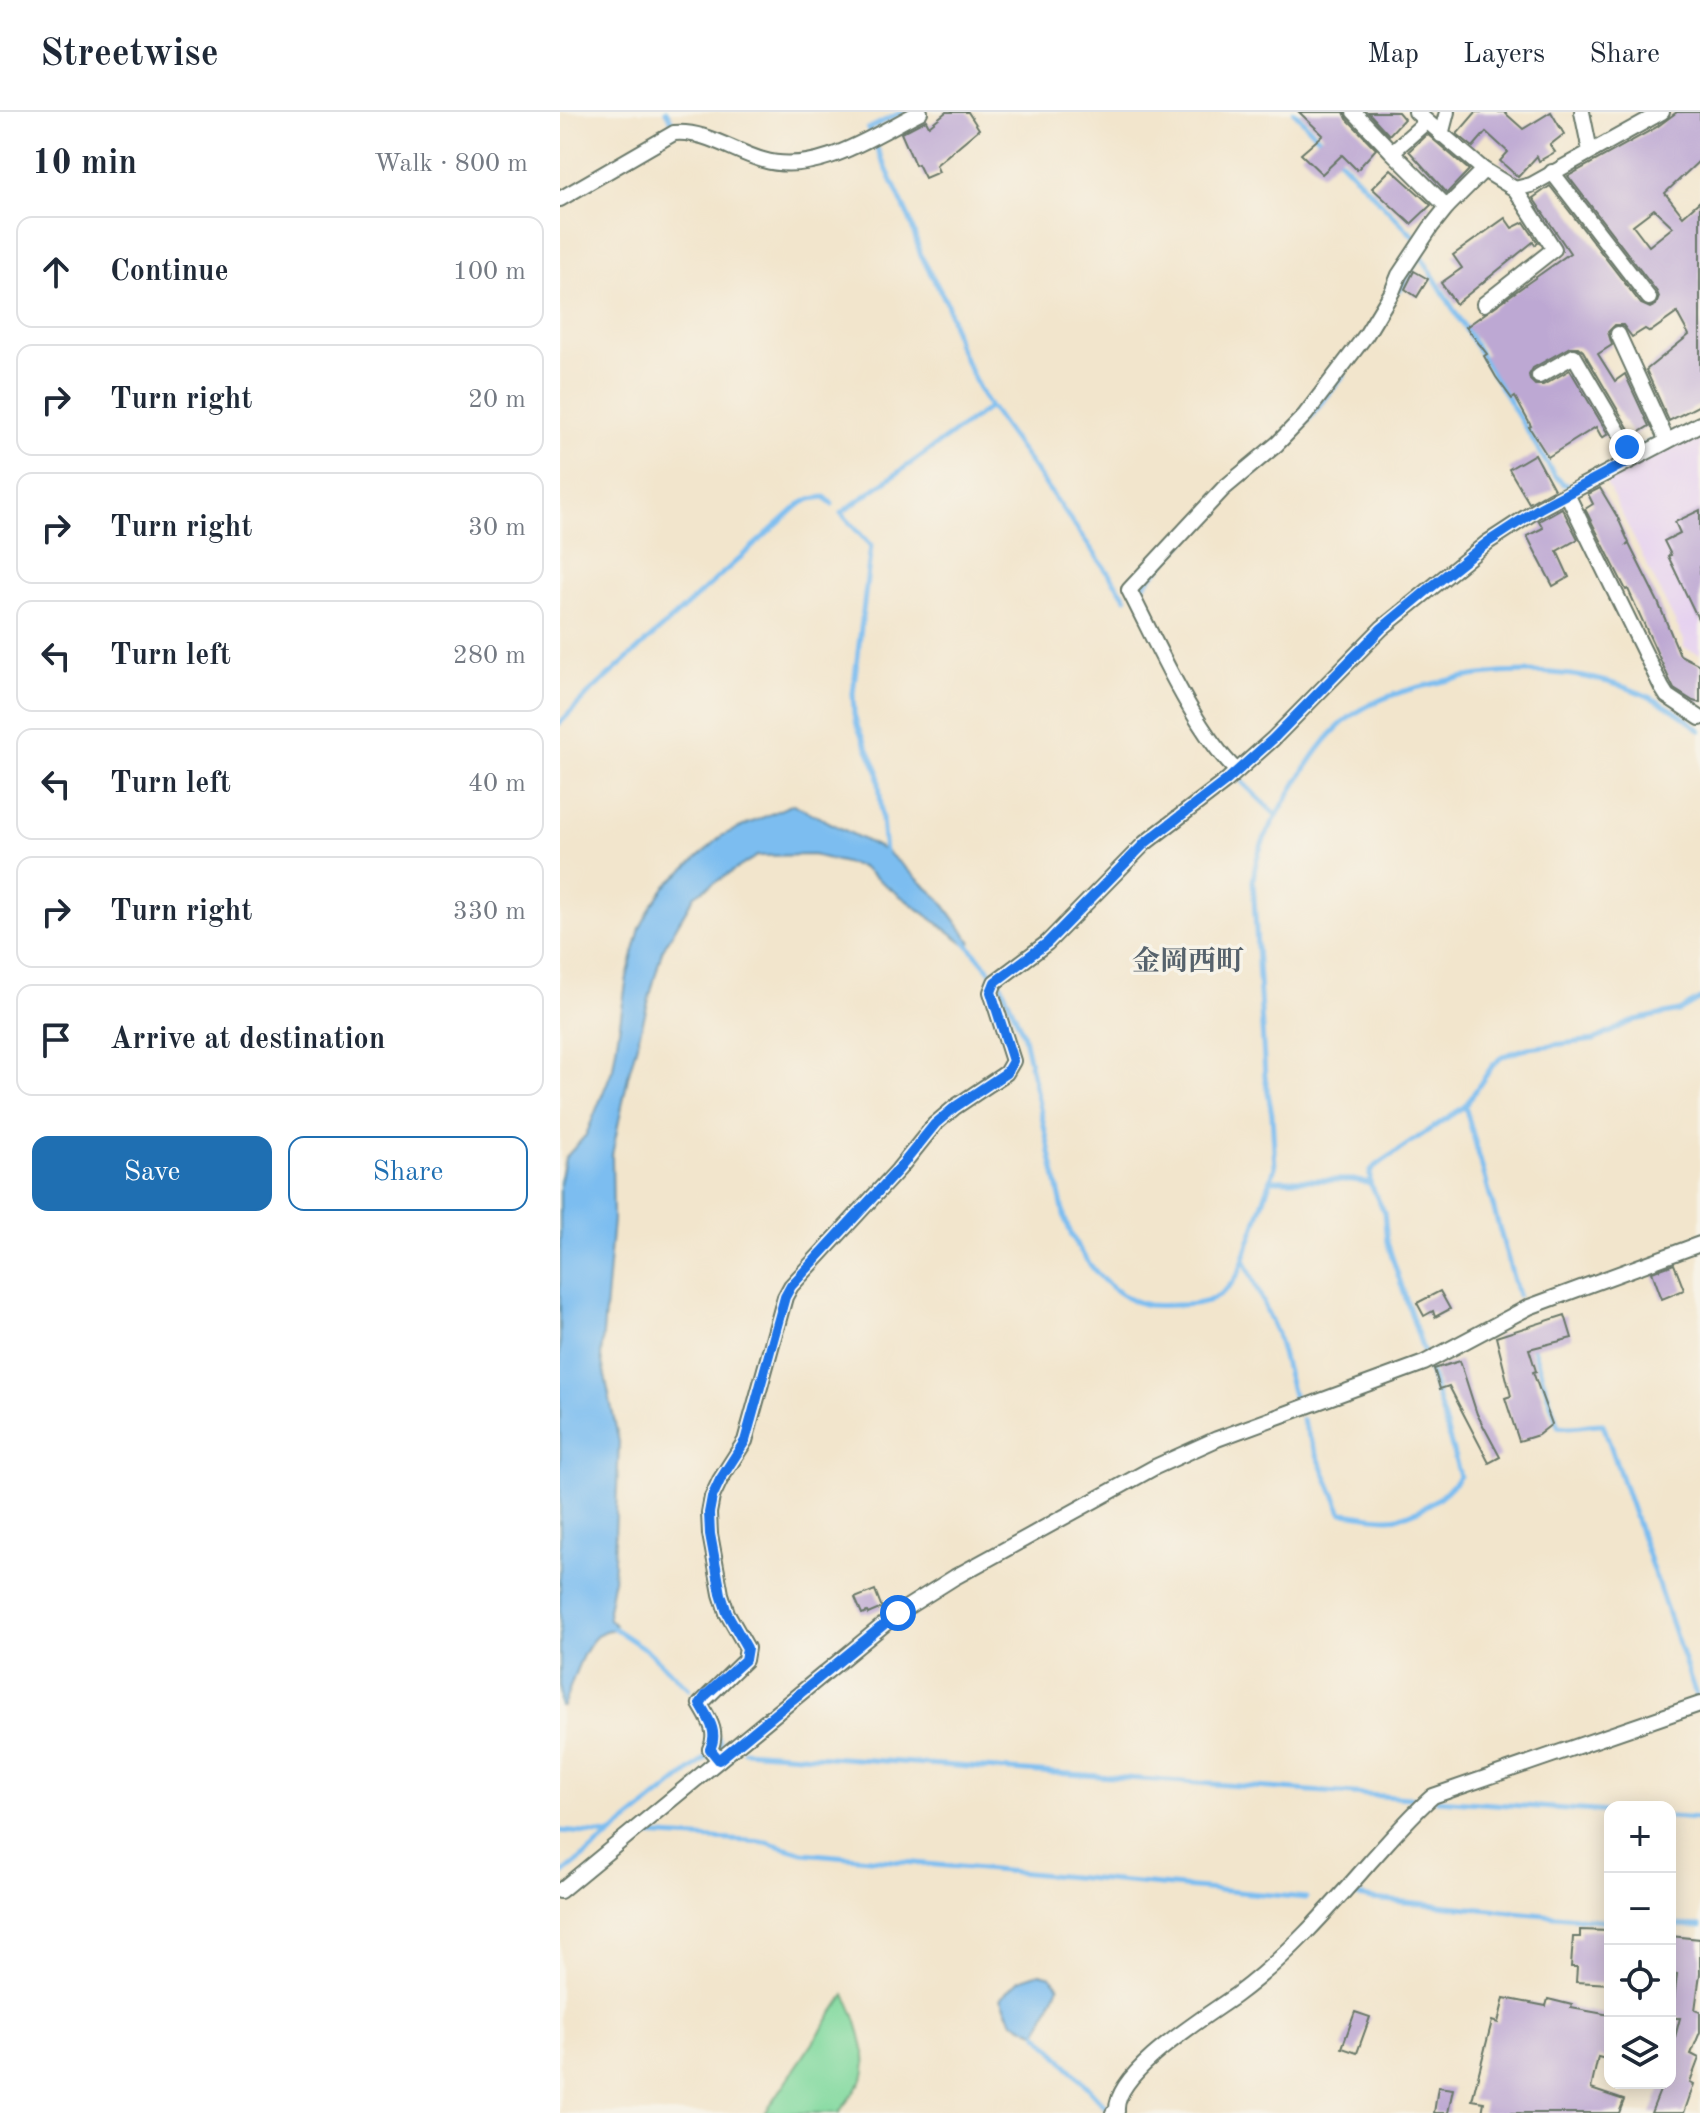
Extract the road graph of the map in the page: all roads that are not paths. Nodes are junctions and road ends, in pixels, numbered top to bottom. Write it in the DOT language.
graph roads {
  1 [pos="920,112"];
  2 [pos="1354,112"];
  3 [pos="1447,112"];
  4 [pos="1582,112"];
  5 [pos="1662,112"];
  6 [pos="1421,117"];
  7 [pos="1441,135"];
  8 [pos="1590,151"];
  9 [pos="1392,152"];
  10 [pos="1484,170"];
  11 [pos="1552,172"];
  12 [pos="1515,189"];
  13 [pos="560,199"];
  14 [pos="1447,207"];
  15 [pos="1649,298"];
  16 [pos="1484,304"];
  17 [pos="1618,334"];
  18 [pos="1539,376"];
  19 [pos="1700,424"];
  20 [pos="1667,441"];
  21 [pos="1632,454"];
  22 [pos="1567,494"];
  23 [pos="1700,718"];
  24 [pos="1237,771"];
  25 [pos="1700,1244"];
  26 [pos="1700,1704"];
  27 [pos="715,1755"];
  28 [pos="560,1891"];
  29 [pos="1116,2113"];
  1 -- 13 [label="street"];
  2 -- 9 [label="street"];
  3 -- 7 [label="street"];
  4 -- 8 [label="street"];
  5 -- 8 [label="street"];
  6 -- 7 [label="street"];
  6 -- 9 [label="street"];
  7 -- 10 [label="street"];
  8 -- 11 [label="street"];
  9 -- 14 [label="street"];
  10 -- 12 [label="street"];
  10 -- 14 [label="street"];
  11 -- 12 [label="street"];
  11 -- 15 [label="street"];
  12 -- 16 [label="street"];
  14 -- 24 [label="street"];
  17 -- 20 [label="street"];
  18 -- 21 [label="street"];
  19 -- 20 [label="street"];
  20 -- 21 [label="street"];
  21 -- 22 [label="street"];
  22 -- 23 [label="street"];
  22 -- 24 [label="street"];
  24 -- 27 [label="street"];
  25 -- 27 [label="street"];
  26 -- 29 [label="street"];
  27 -- 28 [label="street"];
}
